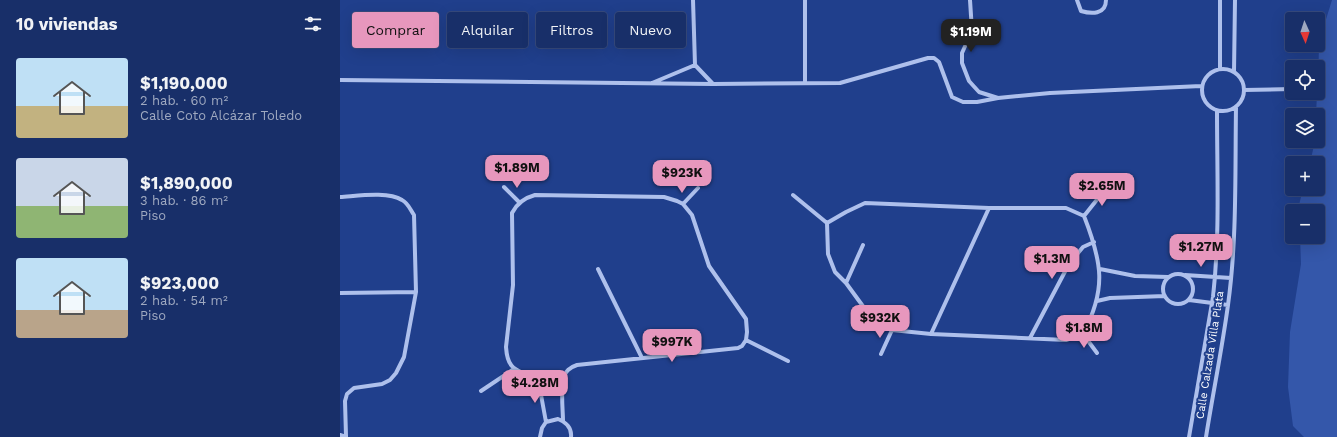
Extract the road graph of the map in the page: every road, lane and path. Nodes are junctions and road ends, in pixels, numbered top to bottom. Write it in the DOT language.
graph roads {
  1 [pos="693,0"];
  2 [pos="805,0"];
  3 [pos="970,0"];
  4 [pos="1077,0"];
  5 [pos="1106,0"];
  6 [pos="1220,0"];
  7 [pos="1235,0"];
  8 [pos="695,65"];
  9 [pos="1220,69"];
  10 [pos="1234,72"];
  11 [pos="340,80"];
  12 [pos="650,84"];
  13 [pos="713,84"];
  14 [pos="805,84"];
  15 [pos="1202,86"];
  16 [pos="1285,89"];
  17 [pos="1244,90"];
  18 [pos="998,98"];
  19 [pos="1236,107"];
  20 [pos="1217,111"];
  21 [pos="504,187"];
  22 [pos="1107,187"];
  23 [pos="698,188"];
  24 [pos="793,195"];
  25 [pos="340,197"];
  26 [pos="519,202"];
  27 [pos="683,204"];
  28 [pos="988,208"];
  29 [pos="1084,216"];
  30 [pos="827,223"];
  31 [pos="1094,242"];
  32 [pos="863,245"];
  33 [pos="598,269"];
  34 [pos="1100,269"];
  35 [pos="1184,275"];
  36 [pos="1168,277"];
  37 [pos="1215,277"];
  38 [pos="1231,278"];
  39 [pos="846,283"];
  40 [pos="416,292"];
  41 [pos="340,293"];
  42 [pos="1165,296"];
  43 [pos="1189,300"];
  44 [pos="1097,301"];
  45 [pos="1212,304"];
  46 [pos="1228,305"];
  47 [pos="892,330"];
  48 [pos="930,334"];
  49 [pos="1083,334"];
  50 [pos="1030,338"];
  51 [pos="746,340"];
  52 [pos="1098,353"];
  53 [pos="881,354"];
  54 [pos="642,358"];
  55 [pos="788,361"];
  56 [pos="514,369"];
  57 [pos="481,391"];
  58 [pos="563,421"];
  59 [pos="546,422"];
  60 [pos="340,435"];
  61 [pos="346,437"];
  62 [pos="540,437"];
  63 [pos="570,437"];
  64 [pos="1189,437"];
  65 [pos="1206,437"];
  1 -- 8 [label="street"];
  2 -- 14 [label="street"];
  3 -- 18 [label="street"];
  4 -- 5 [label="street"];
  6 -- 9 [label="street"];
  7 -- 10 [label="street"];
  8 -- 12 [label="street"];
  8 -- 13 [label="street"];
  9 -- 10 [label="street"];
  9 -- 15 [label="street"];
  10 -- 17 [label="street"];
  11 -- 12 [label="street"];
  12 -- 13 [label="street"];
  13 -- 14 [label="street"];
  14 -- 18 [label="street"];
  15 -- 18 [label="street"];
  15 -- 20 [label="street"];
  16 -- 17 [label="street"];
  17 -- 19 [label="street"];
  19 -- 20 [label="street"];
  19 -- 38 [label="street, Calle Calzada Villa Plata"];
  20 -- 37 [label="street, Calle Calzada Villa Plata"];
  21 -- 26 [label="street"];
  22 -- 29 [label="street"];
  23 -- 27 [label="street"];
  24 -- 30 [label="street"];
  25 -- 40 [label="street"];
  26 -- 27 [label="street"];
  26 -- 56 [label="street"];
  27 -- 51 [label="street"];
  28 -- 29 [label="street"];
  28 -- 30 [label="street"];
  28 -- 48 [label="street"];
  29 -- 31 [label="street"];
  30 -- 39 [label="street"];
  31 -- 34 [label="street"];
  31 -- 50 [label="street"];
  32 -- 39 [label="street"];
  33 -- 54 [label="street"];
  34 -- 36 [label="street"];
  34 -- 44 [label="street"];
  35 -- 36 [label="street"];
  35 -- 37 [label="street"];
  35 -- 43 [label="street"];
  36 -- 42 [label="street"];
  37 -- 38 [label="street"];
  37 -- 45 [label="street, Calle Calzada Villa Plata"];
  38 -- 46 [label="street, Calle Calzada Villa Plata"];
  39 -- 47 [label="street"];
  40 -- 41 [label="street"];
  40 -- 61 [label="street"];
  42 -- 43 [label="street"];
  42 -- 44 [label="street"];
  43 -- 45 [label="street"];
  44 -- 49 [label="street"];
  45 -- 46 [label="street"];
  45 -- 64 [label="street, Calle Calzada Villa Plata"];
  46 -- 65 [label="street, Calle Calzada Villa Plata"];
  47 -- 48 [label="street"];
  47 -- 53 [label="street"];
  48 -- 50 [label="street"];
  49 -- 50 [label="street"];
  49 -- 52 [label="street"];
  51 -- 54 [label="street"];
  51 -- 55 [label="street"];
  54 -- 58 [label="street"];
  56 -- 57 [label="street"];
  56 -- 59 [label="street"];
  58 -- 59 [label="street"];
  58 -- 63 [label="street"];
  59 -- 62 [label="street"];
  60 -- 61 [label="street"];
}
